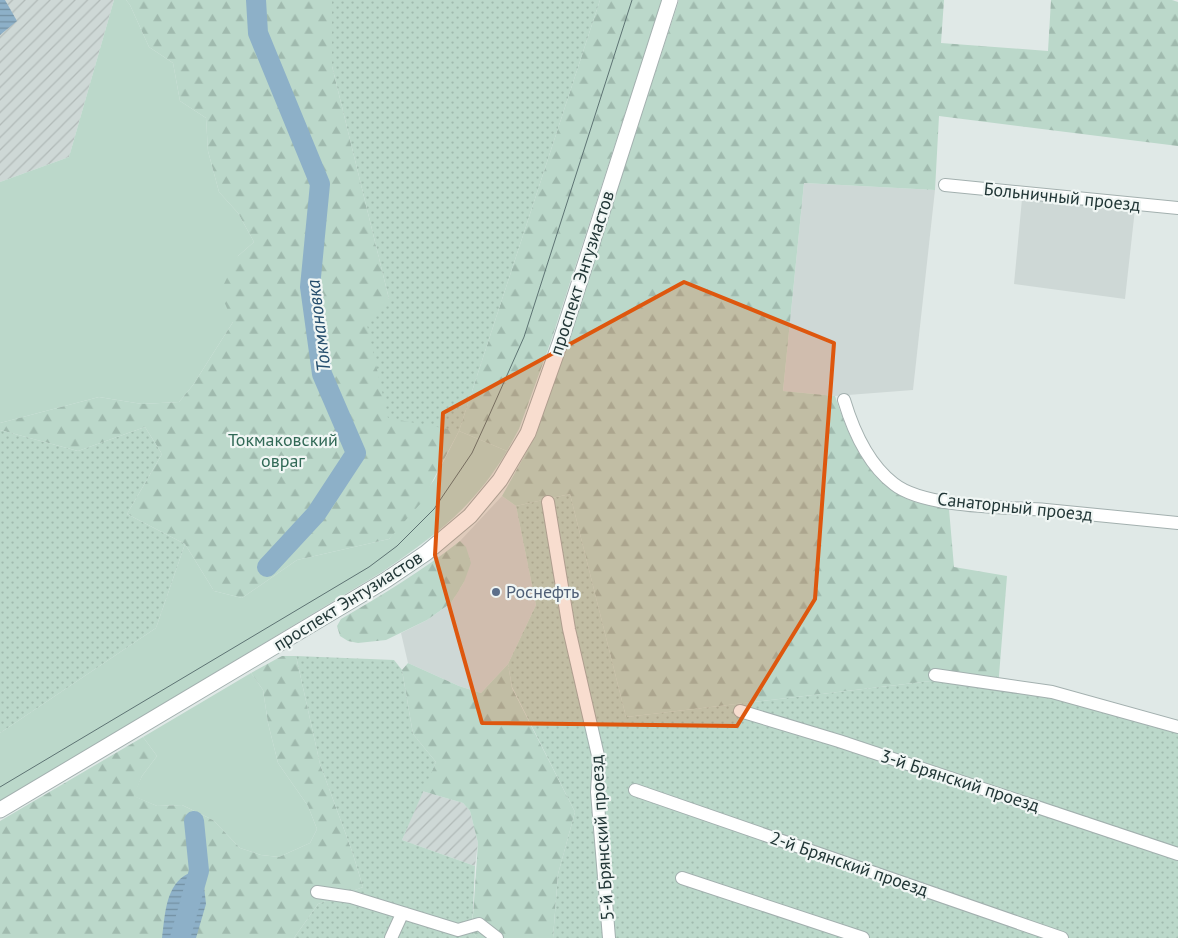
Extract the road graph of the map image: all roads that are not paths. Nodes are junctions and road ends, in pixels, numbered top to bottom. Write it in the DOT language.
graph roads {
  1 [pos="670,0"];
  2 [pos="945,186"];
  3 [pos="1178,208"];
  4 [pos="844,400"];
  5 [pos="548,502"];
  6 [pos="1178,523"];
  7 [pos="935,675"];
  8 [pos="740,711"];
  9 [pos="1178,727"];
  10 [pos="636,790"];
  11 [pos="0,810"];
  12 [pos="1178,854"];
  13 [pos="682,878"];
  14 [pos="317,892"];
  15 [pos="402,914"];
  16 [pos="391,938"];
  17 [pos="497,938"];
  18 [pos="609,938"];
  19 [pos="863,938"];
  20 [pos="1062,938"];
  1 -- 11 [label="street, проспект Энтузиастов"];
  2 -- 3 [label="street, Больничный проезд"];
  4 -- 6 [label="street, Санаторный проезд"];
  5 -- 18 [label="street, 5-й Брянский проезд"];
  7 -- 9 [label="street"];
  8 -- 12 [label="street, 3-й Брянский проезд"];
  10 -- 20 [label="street, 2-й Брянский проезд"];
  13 -- 19 [label="street"];
  14 -- 15 [label="street"];
  15 -- 16 [label="street"];
  15 -- 17 [label="street"];
}
